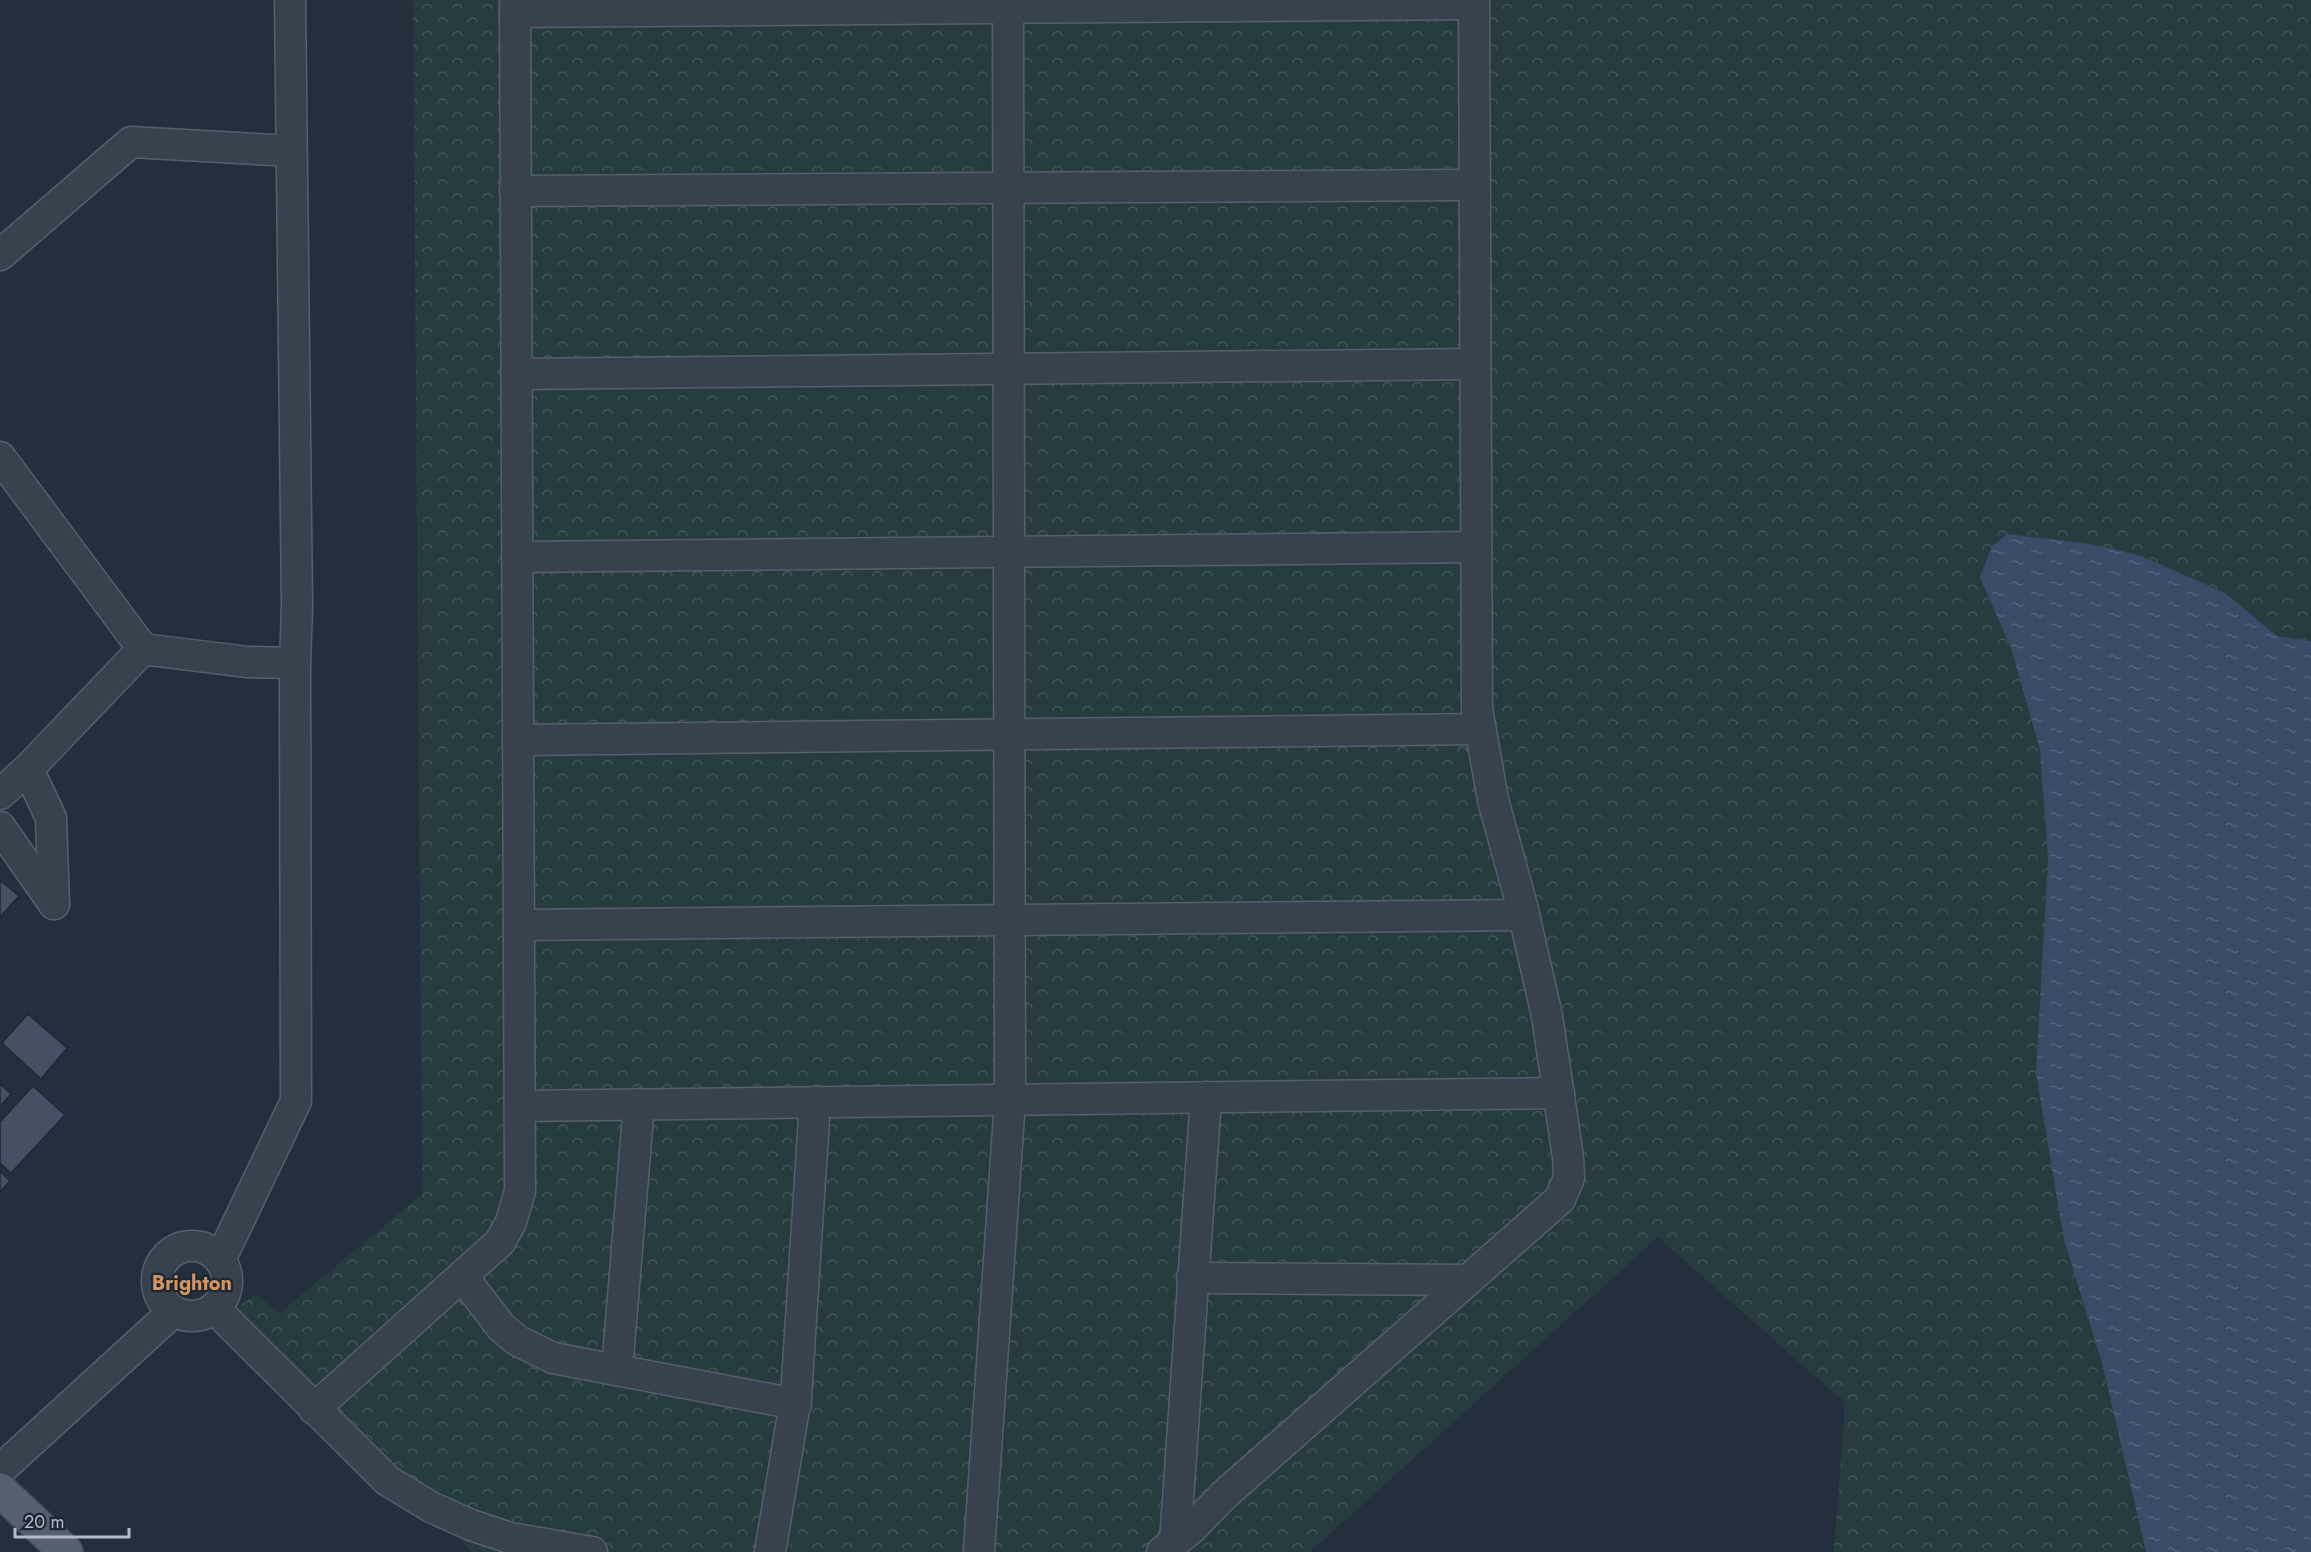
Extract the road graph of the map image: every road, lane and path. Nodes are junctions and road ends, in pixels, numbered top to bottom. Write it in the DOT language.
graph roads {
  1 [pos="290,0"];
  2 [pos="1474,2"];
  3 [pos="1008,4"];
  4 [pos="515,6"];
  5 [pos="291,151"];
  6 [pos="1474,185"];
  7 [pos="1009,188"];
  8 [pos="515,191"];
  9 [pos="0,255"];
  10 [pos="1475,364"];
  11 [pos="1009,368"];
  12 [pos="516,374"];
  13 [pos="0,457"];
  14 [pos="1476,547"];
  15 [pos="1009,552"];
  16 [pos="517,557"];
  17 [pos="143,649"];
  18 [pos="295,663"];
  19 [pos="1480,729"];
  20 [pos="1009,734"];
  21 [pos="518,740"];
  22 [pos="28,769"];
  23 [pos="0,794"];
  24 [pos="0,827"];
  25 [pos="1524,915"];
  26 [pos="1009,920"];
  27 [pos="519,925"];
  28 [pos="1559,1093"];
  29 [pos="1206,1097"];
  30 [pos="1010,1100"];
  31 [pos="815,1102"];
  32 [pos="639,1104"];
  33 [pos="520,1106"];
  34 [pos="220,1260"];
  35 [pos="462,1276"];
  36 [pos="1192,1278"];
  37 [pos="1468,1280"];
  38 [pos="214,1308"];
  39 [pos="174,1311"];
  40 [pos="618,1370"];
  41 [pos="795,1404"];
  42 [pos="314,1409"];
  43 [pos="0,1470"];
  44 [pos="0,1490"];
  45 [pos="1168,1547"];
  46 [pos="66,1552"];
  47 [pos="592,1552"];
  48 [pos="770,1552"];
  49 [pos="979,1552"];
  1 -- 5 [label="street"];
  2 -- 3 [label="street"];
  2 -- 6 [label="street"];
  3 -- 4 [label="street"];
  3 -- 7 [label="street"];
  4 -- 8 [label="street"];
  5 -- 9 [label="street"];
  5 -- 18 [label="street"];
  6 -- 7 [label="street"];
  6 -- 10 [label="street"];
  7 -- 8 [label="street"];
  7 -- 11 [label="street"];
  8 -- 12 [label="street"];
  10 -- 11 [label="street"];
  10 -- 14 [label="street"];
  11 -- 12 [label="street"];
  11 -- 15 [label="street"];
  12 -- 16 [label="street"];
  13 -- 17 [label="street"];
  14 -- 15 [label="street"];
  14 -- 19 [label="street"];
  15 -- 16 [label="street"];
  15 -- 20 [label="street"];
  16 -- 21 [label="street"];
  17 -- 18 [label="street"];
  17 -- 22 [label="street"];
  18 -- 34 [label="street"];
  19 -- 20 [label="street"];
  19 -- 25 [label="street"];
  20 -- 21 [label="street"];
  20 -- 26 [label="street"];
  21 -- 27 [label="street"];
  22 -- 23 [label="street"];
  22 -- 24 [label="street"];
  25 -- 26 [label="street"];
  25 -- 28 [label="street"];
  26 -- 27 [label="street"];
  26 -- 30 [label="street"];
  27 -- 33 [label="street"];
  28 -- 29 [label="street"];
  28 -- 37 [label="street"];
  29 -- 30 [label="street"];
  29 -- 36 [label="street"];
  30 -- 31 [label="street"];
  30 -- 49 [label="street"];
  31 -- 32 [label="street"];
  31 -- 41 [label="street"];
  32 -- 33 [label="street"];
  32 -- 40 [label="street"];
  33 -- 35 [label="street"];
  34 -- 38 [label="street"];
  34 -- 39 [label="street"];
  35 -- 40 [label="street"];
  35 -- 42 [label="street"];
  36 -- 37 [label="street"];
  36 -- 45 [label="street"];
  37 -- 45 [label="street"];
  38 -- 39 [label="street"];
  38 -- 42 [label="street"];
  39 -- 43 [label="street"];
  40 -- 41 [label="street"];
  41 -- 48 [label="street"];
  42 -- 47 [label="street"];
  44 -- 46 [label="main road"];
}
